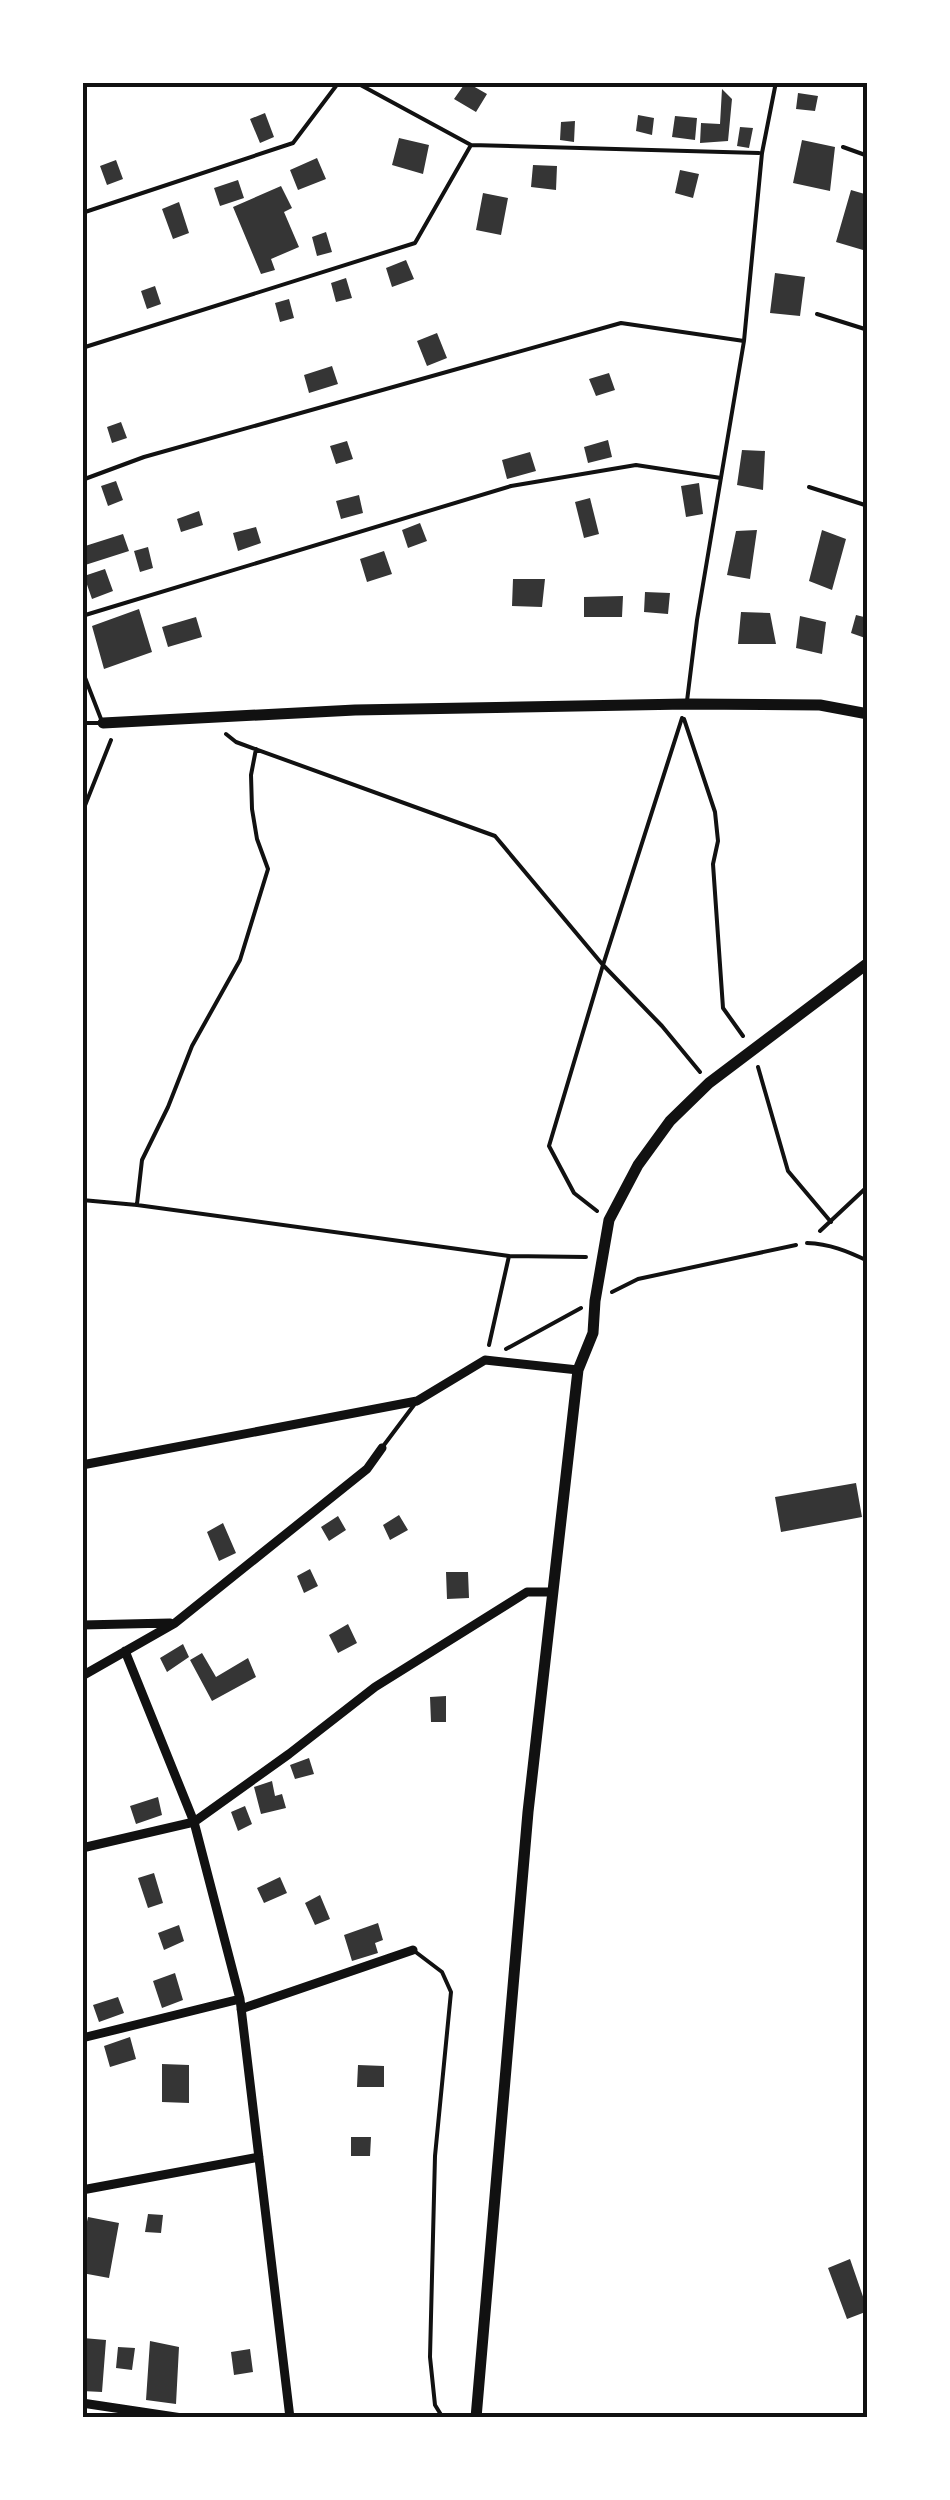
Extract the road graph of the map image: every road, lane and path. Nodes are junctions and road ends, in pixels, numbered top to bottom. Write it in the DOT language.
graph roads {
  1 [pos="339,82"];
  2 [pos="355,82"];
  3 [pos="776,82"];
  4 [pos="471,145"];
  5 [pos="842,146"];
  6 [pos="762,153"];
  7 [pos="868,156"];
  8 [pos="82,213"];
  9 [pos="817,314"];
  10 [pos="868,330"];
  11 [pos="744,341"];
  12 [pos="82,348"];
  13 [pos="721,478"];
  14 [pos="82,480"];
  15 [pos="808,487"];
  16 [pos="868,506"];
  17 [pos="82,616"];
  18 [pos="82,670"];
  19 [pos="686,704"];
  20 [pos="868,714"];
  21 [pos="82,723"];
  22 [pos="103,724"];
  23 [pos="225,732"];
  24 [pos="111,740"];
  25 [pos="256,749"];
  26 [pos="82,813"];
  27 [pos="868,963"];
  28 [pos="603,964"];
  29 [pos="754,1052"];
  30 [pos="709,1083"];
  31 [pos="868,1186"];
  32 [pos="82,1200"];
  33 [pos="137,1205"];
  34 [pos="608,1220"];
  35 [pos="832,1222"];
  36 [pos="807,1243"];
  37 [pos="509,1256"];
  38 [pos="601,1258"];
  39 [pos="868,1261"];
  40 [pos="595,1300"];
  41 [pos="485,1360"];
  42 [pos="578,1370"];
  43 [pos="417,1401"];
  44 [pos="382,1448"];
  45 [pos="82,1465"];
  46 [pos="553,1592"];
  47 [pos="174,1624"];
  48 [pos="82,1625"];
  49 [pos="126,1651"];
  50 [pos="82,1676"];
  51 [pos="194,1822"];
  52 [pos="82,1848"];
  53 [pos="413,1950"];
  54 [pos="241,2004"];
  55 [pos="82,2038"];
  56 [pos="260,2157"];
  57 [pos="82,2190"];
  58 [pos="82,2403"];
  59 [pos="182,2418"];
  60 [pos="290,2418"];
  61 [pos="443,2418"];
  62 [pos="476,2418"];
  1 -- 8 [label="lane"];
  2 -- 4 [label="lane"];
  3 -- 6 [label="lane"];
  4 -- 6 [label="lane"];
  4 -- 12 [label="lane"];
  5 -- 7 [label="lane"];
  6 -- 11 [label="lane"];
  9 -- 10 [label="lane"];
  11 -- 13 [label="lane"];
  11 -- 14 [label="lane"];
  13 -- 17 [label="lane"];
  13 -- 19 [label="lane"];
  15 -- 16 [label="lane"];
  18 -- 22 [label="lane"];
  19 -- 20 [label="main road"];
  19 -- 22 [label="main road"];
  21 -- 22 [label="lane"];
  23 -- 25 [label="path"];
  24 -- 26 [label="path"];
  25 -- 28 [label="path"];
  25 -- 33 [label="path"];
  27 -- 29 [label="main road"];
  28 -- 29 [label="path"];
  28 -- 30 [label="path"];
  28 -- 34 [label="path"];
  29 -- 30 [label="main road"];
  29 -- 35 [label="path"];
  30 -- 34 [label="main road"];
  31 -- 35 [label="path"];
  32 -- 33 [label="path"];
  33 -- 37 [label="path"];
  34 -- 38 [label="main road"];
  35 -- 36 [label="path"];
  36 -- 39 [label="lane"];
  36 -- 40 [label="path"];
  37 -- 38 [label="path"];
  37 -- 41 [label="path"];
  38 -- 40 [label="main road"];
  40 -- 41 [label="path"];
  40 -- 42 [label="main road"];
  41 -- 42 [label="street"];
  41 -- 43 [label="street"];
  42 -- 46 [label="main road"];
  43 -- 44 [label="lane"];
  43 -- 45 [label="street"];
  44 -- 47 [label="street"];
  46 -- 51 [label="street"];
  46 -- 62 [label="main road"];
  47 -- 48 [label="street"];
  47 -- 49 [label="street"];
  49 -- 50 [label="street"];
  49 -- 51 [label="street"];
  51 -- 52 [label="street"];
  51 -- 54 [label="street"];
  53 -- 54 [label="street"];
  53 -- 61 [label="lane"];
  54 -- 55 [label="street"];
  54 -- 56 [label="street"];
  56 -- 57 [label="street"];
  56 -- 60 [label="street"];
  58 -- 59 [label="street"];
}
